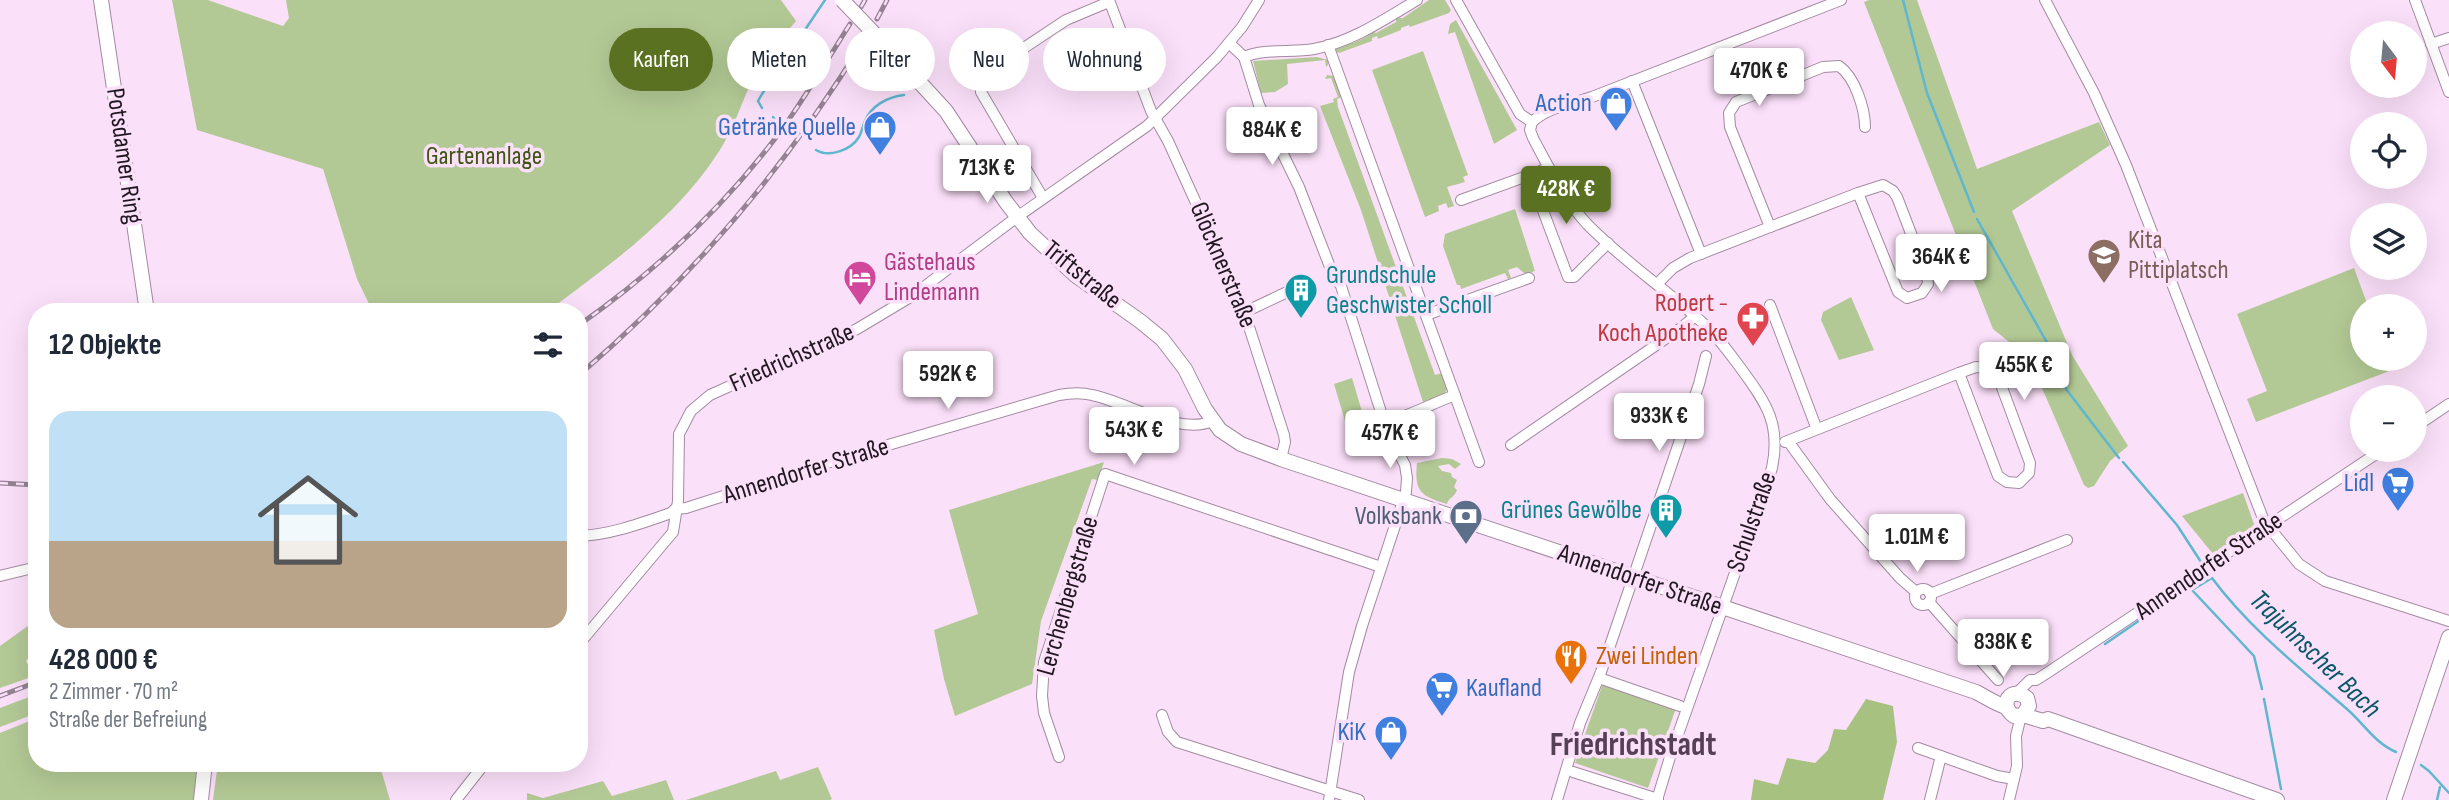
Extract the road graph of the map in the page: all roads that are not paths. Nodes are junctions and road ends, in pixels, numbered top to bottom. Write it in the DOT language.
graph roads {
  1 [pos="101,0"];
  2 [pos="842,0"];
  3 [pos="1259,0"];
  4 [pos="1418,0"];
  5 [pos="1456,0"];
  6 [pos="1841,0"];
  7 [pos="2045,0"];
  8 [pos="2415,0"];
  9 [pos="1109,1"];
  10 [pos="2449,38"];
  11 [pos="1229,43"];
  12 [pos="2431,44"];
  13 [pos="1328,45"];
  14 [pos="1244,57"];
  15 [pos="1632,81"];
  16 [pos="2449,92"];
  17 [pos="1155,118"];
  18 [pos="1532,122"];
  19 [pos="1865,127"];
  20 [pos="1549,168"];
  21 [pos="1530,176"];
  22 [pos="1858,193"];
  23 [pos="1043,198"];
  24 [pos="1461,200"];
  25 [pos="1017,217"];
  26 [pos="1770,227"];
  27 [pos="1608,243"];
  28 [pos="1701,254"];
  29 [pos="1521,277"];
  30 [pos="1304,284"];
  31 [pos="1657,284"];
  32 [pos="146,303"];
  33 [pos="1770,305"];
  34 [pos="1245,312"];
  35 [pos="1426,315"];
  36 [pos="1695,316"];
  37 [pos="1706,356"];
  38 [pos="1959,373"];
  39 [pos="1455,395"];
  40 [pos="2449,404"];
  41 [pos="2427,419"];
  42 [pos="1213,421"];
  43 [pos="1384,423"];
  44 [pos="1816,428"];
  45 [pos="1788,441"];
  46 [pos="1775,442"];
  47 [pos="1511,445"];
  48 [pos="1281,458"];
  49 [pos="1479,462"];
  50 [pos="2364,462"];
  51 [pos="1404,500"];
  52 [pos="675,509"];
  53 [pos="2268,526"];
  54 [pos="588,534"];
  55 [pos="2067,540"];
  56 [pos="1381,567"];
  57 [pos="28,569"];
  58 [pos="0,576"];
  59 [pos="1634,578"];
  60 [pos="1929,598"];
  61 [pos="1722,608"];
  62 [pos="2449,621"];
  63 [pos="588,632"];
  64 [pos="2449,637"];
  65 [pos="1599,678"];
  66 [pos="1998,680"];
  67 [pos="2017,705"];
  68 [pos="1680,706"];
  69 [pos="1162,715"];
  70 [pos="1918,748"];
  71 [pos="1059,757"];
  72 [pos="1941,757"];
  73 [pos="204,772"];
  74 [pos="478,772"];
  75 [pos="1573,772"];
  76 [pos="2014,779"];
  77 [pos="1330,796"];
  78 [pos="201,800"];
  79 [pos="456,800"];
  80 [pos="1359,800"];
  81 [pos="1557,800"];
  82 [pos="1658,800"];
  83 [pos="1930,800"];
  84 [pos="2009,800"];
  85 [pos="2277,800"];
  86 [pos="2394,800"];
  1 -- 32 [label="main road, Potsdamer Ring"];
  2 -- 25 [label="main road, Triftstraße, bridge"];
  3 -- 11 [label="street, Friedrichstraße"];
  4 -- 13 [label="street"];
  5 -- 18 [label="street"];
  6 -- 15 [label="street"];
  7 -- 53 [label="street"];
  8 -- 12 [label="street"];
  9 -- 17 [label="street, Glöcknerstraße"];
  9 -- 23 [label="street"];
  10 -- 12 [label="street"];
  11 -- 14 [label="street"];
  11 -- 17 [label="street, Friedrichstraße"];
  12 -- 16 [label="street"];
  13 -- 14 [label="street"];
  13 -- 35 [label="street"];
  14 -- 43 [label="street"];
  15 -- 18 [label="street"];
  15 -- 28 [label="street"];
  17 -- 23 [label="street, Friedrichstraße"];
  17 -- 34 [label="street, Glöcknerstraße"];
  18 -- 20 [label="street"];
  19 -- 26 [label="street"];
  20 -- 21 [label="street"];
  20 -- 27 [label="street"];
  21 -- 24 [label="street"];
  21 -- 27 [label="street"];
  22 -- 22 [label="street"];
  22 -- 26 [label="street"];
  23 -- 25 [label="street, Friedrichstraße"];
  25 -- 42 [label="main road, Triftstraße"];
  25 -- 52 [label="street, Friedrichstraße"];
  26 -- 28 [label="street"];
  27 -- 31 [label="street"];
  28 -- 31 [label="street"];
  29 -- 35 [label="street"];
  30 -- 34 [label="street"];
  31 -- 36 [label="street"];
  33 -- 44 [label="street"];
  34 -- 48 [label="street, Glöcknerstraße"];
  35 -- 39 [label="street"];
  36 -- 46 [label="street"];
  36 -- 47 [label="street"];
  37 -- 59 [label="street"];
  38 -- 38 [label="street"];
  38 -- 44 [label="street"];
  39 -- 43 [label="street"];
  39 -- 49 [label="street"];
  40 -- 41 [label="street"];
  42 -- 48 [label="main road, Annendorfer Straße"];
  42 -- 52 [label="street, Annendorfer Straße"];
  43 -- 51 [label="street"];
  44 -- 45 [label="street"];
  45 -- 46 [label="street"];
  45 -- 60 [label="street"];
  46 -- 61 [label="street, Schulstraße"];
  48 -- 51 [label="main road, Annendorfer Straße"];
  50 -- 53 [label="street, Annendorfer Straße"];
  51 -- 56 [label="street"];
  51 -- 59 [label="main road, Annendorfer Straße"];
  52 -- 54 [label="street, Annendorfer Straße"];
  52 -- 63 [label="street, Friedrichstraße"];
  53 -- 62 [label="street"];
  53 -- 67 [label="street, Annendorfer Straße"];
  55 -- 60 [label="street"];
  56 -- 71 [label="street, Lerchenbergstraße"];
  56 -- 77 [label="street"];
  57 -- 58 [label="street"];
  59 -- 61 [label="main road, Annendorfer Straße"];
  59 -- 65 [label="street"];
  60 -- 66 [label="street"];
  61 -- 67 [label="main road, Annendorfer Straße"];
  61 -- 82 [label="street, Schulstraße"];
  64 -- 86 [label="main road"];
  65 -- 68 [label="street"];
  65 -- 81 [label="street"];
  67 -- 76 [label="street"];
  67 -- 85 [label="main road, Annendorfer Straße"];
  69 -- 77 [label="street"];
  70 -- 72 [label="street"];
  72 -- 76 [label="street"];
  72 -- 83 [label="street"];
  73 -- 78 [label="main road"];
  74 -- 79 [label="street"];
  75 -- 82 [label="street"];
  76 -- 84 [label="street"];
  77 -- 80 [label="street"];
}
